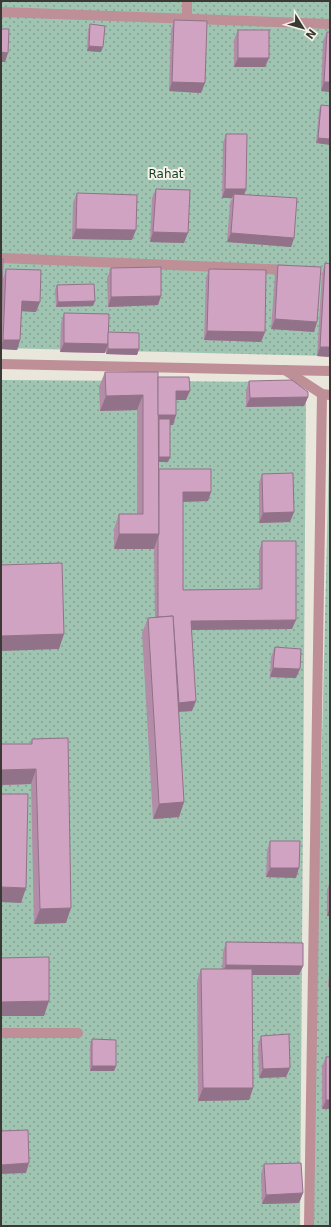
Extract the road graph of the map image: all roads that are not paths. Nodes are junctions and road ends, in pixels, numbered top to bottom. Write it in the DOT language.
graph roads {
  1 [pos="187,1"];
  2 [pos="1,12"];
  3 [pos="187,19"];
  4 [pos="330,24"];
  5 [pos="1,258"];
  6 [pos="299,271"];
  7 [pos="1,364"];
  8 [pos="286,370"];
  9 [pos="330,371"];
  10 [pos="326,395"];
  11 [pos="1,1033"];
  12 [pos="78,1033"];
  13 [pos="309,1226"];
  1 -- 3 [label="street"];
  2 -- 3 [label="street"];
  3 -- 4 [label="street"];
  5 -- 6 [label="street"];
  7 -- 8 [label="street"];
  8 -- 9 [label="street"];
  8 -- 10 [label="street"];
  10 -- 13 [label="street"];
  11 -- 12 [label="street"];
}
